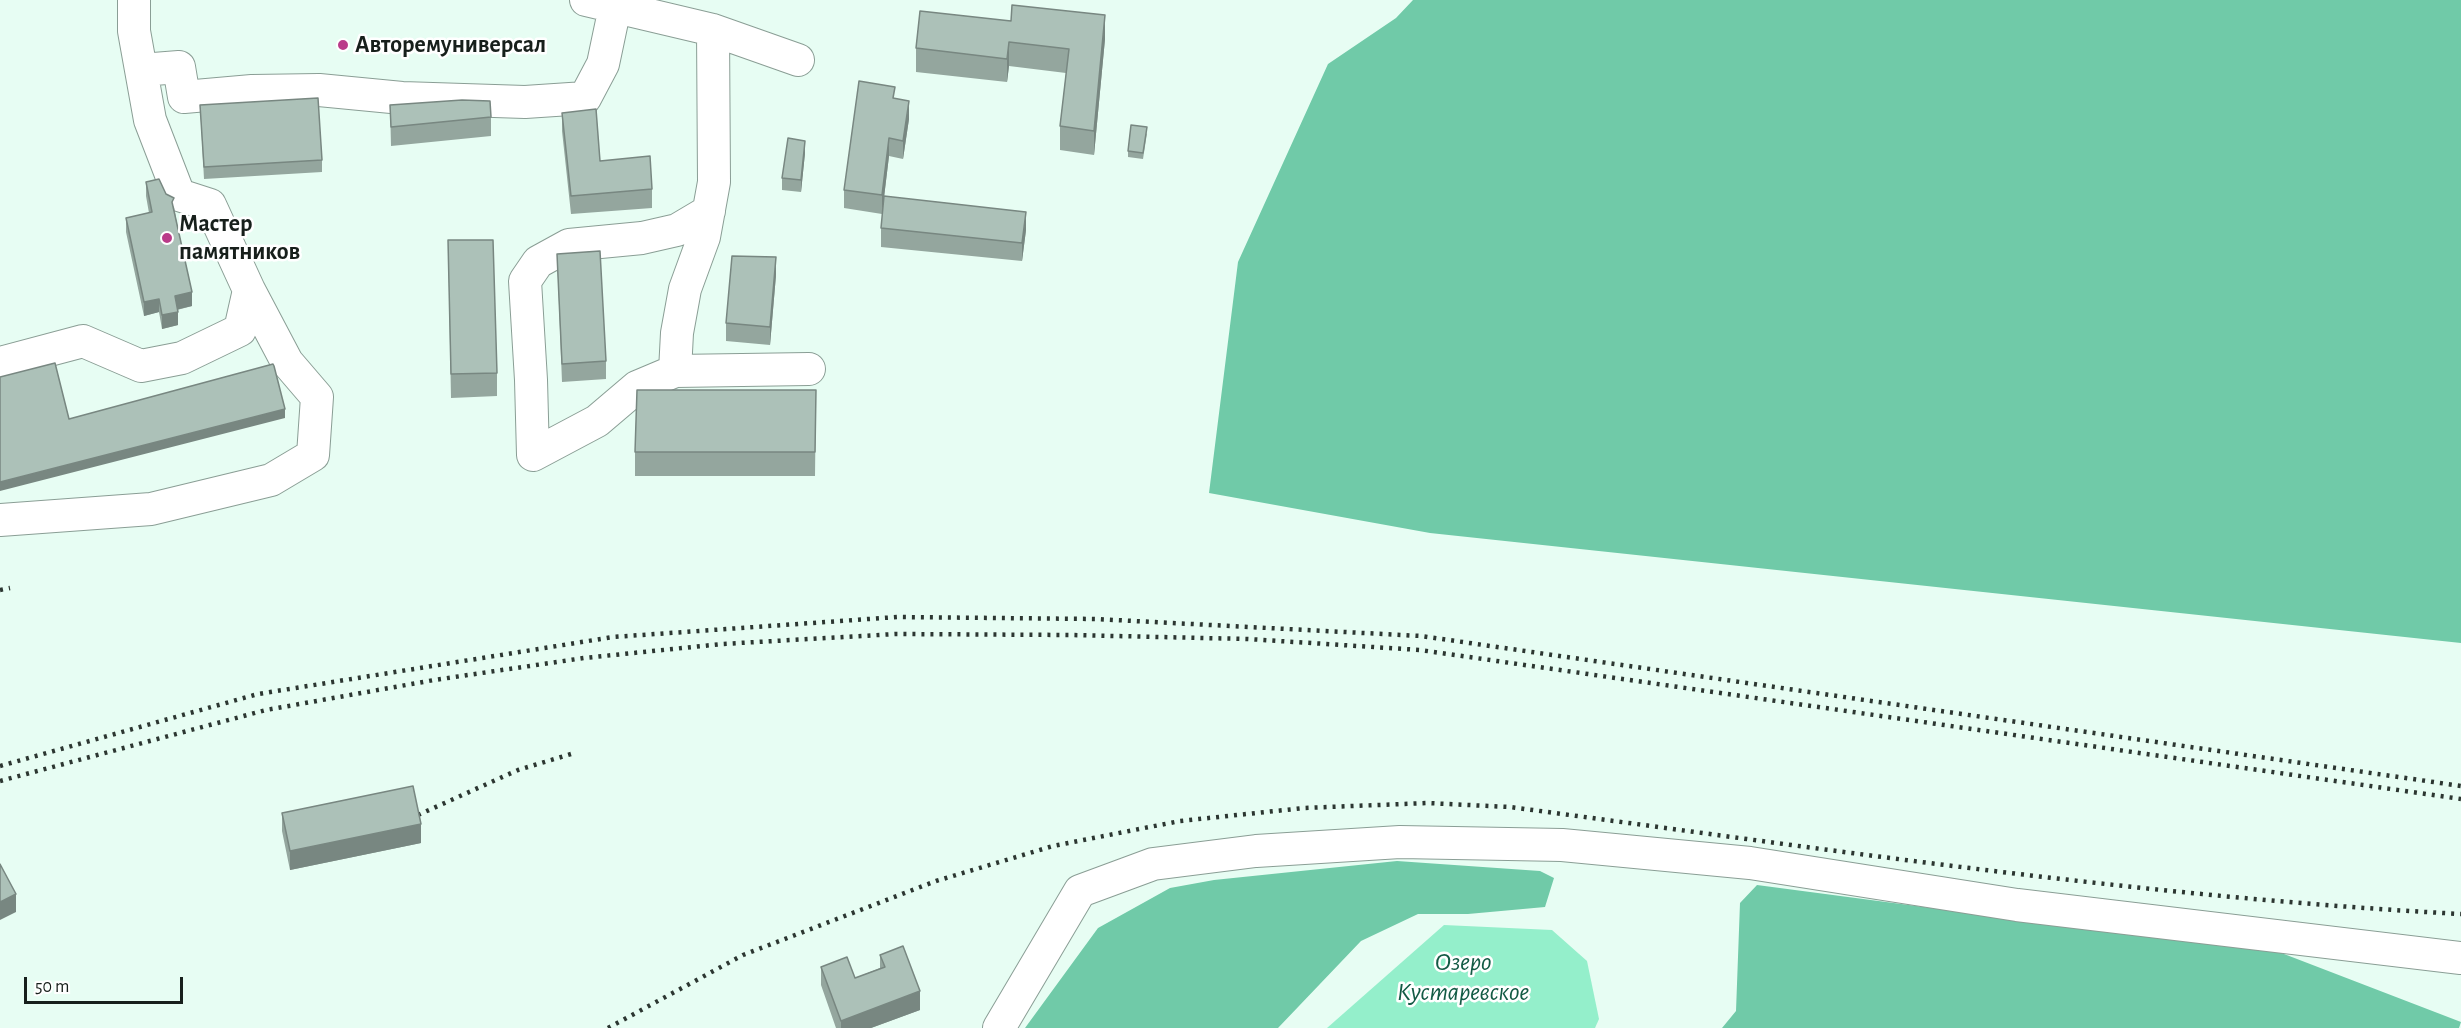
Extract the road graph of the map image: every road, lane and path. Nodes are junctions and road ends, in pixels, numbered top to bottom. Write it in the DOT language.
graph roads {
  1 [pos="134,0"];
  2 [pos="601,3"];
  3 [pos="713,30"];
  4 [pos="798,60"];
  5 [pos="141,70"];
  6 [pos="709,211"];
  7 [pos="249,290"];
  8 [pos="0,363"];
  9 [pos="810,369"];
  10 [pos="675,371"];
  11 [pos="0,520"];
  12 [pos="2426,953"];
  13 [pos="2461,960"];
  14 [pos="2461,969"];
  15 [pos="999,1028"];
  1 -- 5 [label="street"];
  2 -- 3 [label="street"];
  2 -- 5 [label="street"];
  3 -- 4 [label="street"];
  3 -- 6 [label="street"];
  5 -- 7 [label="street"];
  6 -- 10 [label="street"];
  6 -- 10 [label="street"];
  7 -- 8 [label="street"];
  7 -- 11 [label="street"];
  9 -- 10 [label="street"];
  12 -- 13 [label="street"];
  12 -- 14 [label="street"];
  12 -- 15 [label="street"];
}
